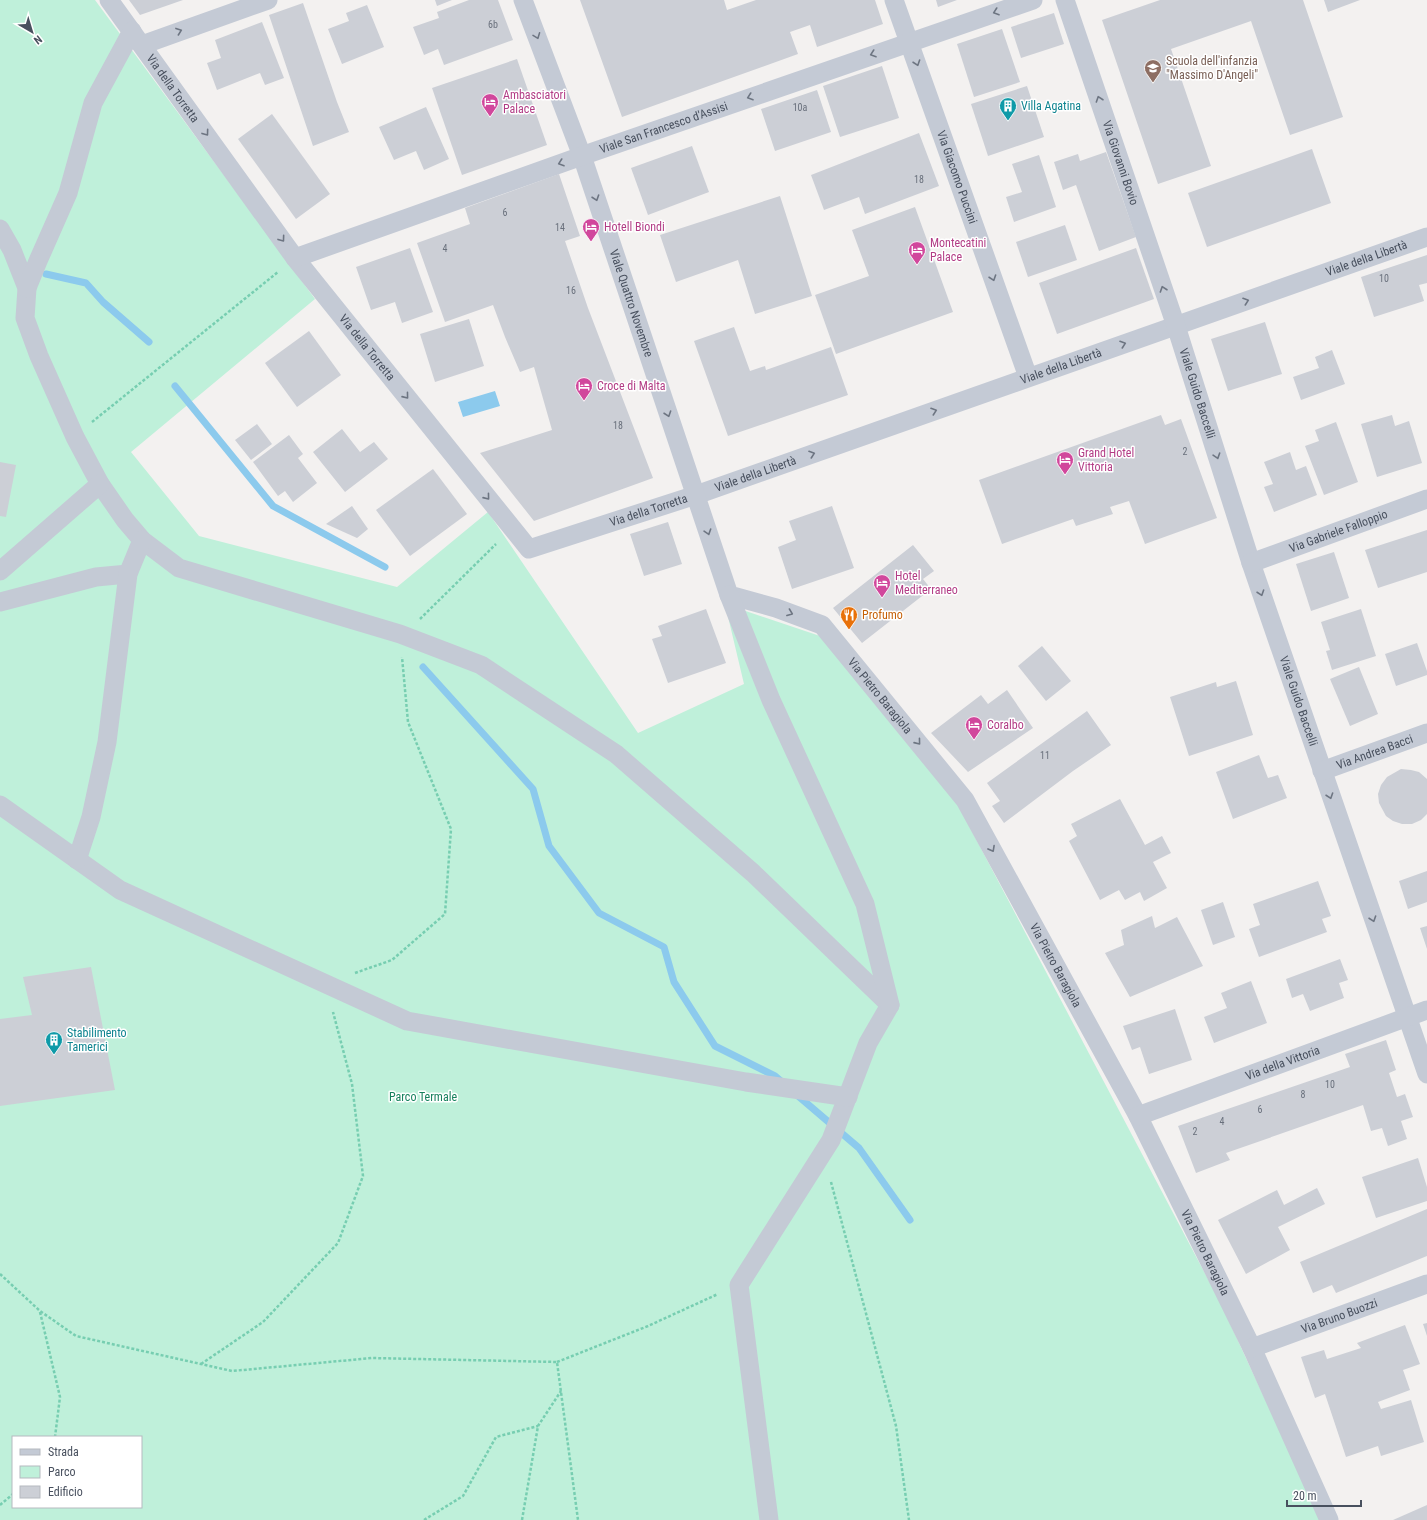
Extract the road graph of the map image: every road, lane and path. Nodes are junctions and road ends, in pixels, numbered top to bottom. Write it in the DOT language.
graph roads {
  1 [pos="109,0"];
  2 [pos="268,0"];
  3 [pos="523,0"];
  4 [pos="894,0"];
  5 [pos="1033,0"];
  6 [pos="1065,0"];
  7 [pos="137,38"];
  8 [pos="910,42"];
  9 [pos="582,156"];
  10 [pos="0,228"];
  11 [pos="1427,237"];
  12 [pos="295,258"];
  13 [pos="27,288"];
  14 [pos="1176,326"];
  15 [pos="1028,377"];
  16 [pos="75,437"];
  17 [pos="100,484"];
  18 [pos="696,495"];
  19 [pos="1427,499"];
  20 [pos="512,528"];
  21 [pos="142,540"];
  22 [pos="1251,563"];
  23 [pos="0,571"];
  24 [pos="128,574"];
  25 [pos="729,595"];
  26 [pos="0,602"];
  27 [pos="400,634"];
  28 [pos="1427,733"];
  29 [pos="1322,771"];
  30 [pos="0,805"];
  31 [pos="77,860"];
  32 [pos="325,984"];
  33 [pos="890,1005"];
  34 [pos="1427,1010"];
  35 [pos="1406,1017"];
  36 [pos="1427,1074"];
  37 [pos="848,1097"];
  38 [pos="1138,1116"];
  39 [pos="823,1153"];
  40 [pos="0,1274"];
  41 [pos="1427,1284"];
  42 [pos="739,1285"];
  43 [pos="40,1311"];
  44 [pos="1252,1348"];
  45 [pos="557,1362"];
  46 [pos="201,1364"];
  47 [pos="561,1391"];
  48 [pos="538,1426"];
  49 [pos="55,1436"];
  50 [pos="12,1495"];
  51 [pos="0,1505"];
  52 [pos="424,1520"];
  53 [pos="522,1520"];
  54 [pos="578,1520"];
  55 [pos="769,1520"];
  56 [pos="909,1520"];
  57 [pos="1329,1520"];
  1 -- 7 [label="street, Via della Torretta"];
  7 -- 2 [label="street, one-way"];
  3 -- 9 [label="street, Viale Quattro Novembre, one-way"];
  4 -- 8 [label="street, Via Giacomo Puccini"];
  5 -- 8 [label="street, Viale San Francesco d'Assisi, one-way"];
  14 -- 6 [label="street, Via Giovanni Bovio, one-way"];
  7 -- 12 [label="street, Via della Torretta, one-way"];
  7 -- 13 [label="street"];
  8 -- 9 [label="street, Viale San Francesco d'Assisi, one-way"];
  8 -- 15 [label="street, Via Giacomo Puccini, one-way"];
  9 -- 12 [label="street, Viale San Francesco d'Assisi, one-way"];
  9 -- 18 [label="street, Viale Quattro Novembre, one-way"];
  10 -- 13 [label="street"];
  14 -- 11 [label="street, Viale della Libertà, one-way"];
  12 -- 16 [label="path"];
  12 -- 20 [label="street, Via della Torretta, one-way"];
  13 -- 16 [label="street"];
  15 -- 14 [label="street, Viale della Libertà, one-way"];
  14 -- 22 [label="street, Viale Guido Baccelli, one-way"];
  18 -- 15 [label="street, Viale della Libertà, one-way"];
  16 -- 17 [label="street"];
  17 -- 21 [label="street"];
  17 -- 23 [label="street"];
  18 -- 20 [label="street, Via della Torretta"];
  18 -- 25 [label="street, one-way"];
  19 -- 22 [label="street, Via Gabriele Falloppio"];
  20 -- 27 [label="path"];
  21 -- 24 [label="street"];
  21 -- 27 [label="street"];
  22 -- 29 [label="street, Viale Guido Baccelli, one-way"];
  24 -- 26 [label="street"];
  24 -- 31 [label="street"];
  25 -- 33 [label="street"];
  25 -- 38 [label="street, Via Pietro Baragiola, one-way"];
  27 -- 32 [label="path"];
  27 -- 33 [label="street"];
  28 -- 29 [label="street, Via Andrea Bacci"];
  29 -- 35 [label="street, Viale Guido Baccelli, one-way"];
  30 -- 31 [label="street"];
  31 -- 32 [label="street"];
  32 -- 37 [label="street"];
  32 -- 46 [label="path"];
  33 -- 37 [label="street"];
  34 -- 35 [label="street, Via della Vittoria"];
  35 -- 36 [label="street, Viale Guido Baccelli"];
  35 -- 38 [label="street, Via della Vittoria"];
  37 -- 39 [label="street"];
  38 -- 44 [label="street, Via Pietro Baragiola"];
  39 -- 42 [label="street"];
  39 -- 56 [label="path"];
  40 -- 43 [label="path"];
  41 -- 44 [label="street, Via Bruno Buozzi"];
  42 -- 45 [label="path"];
  42 -- 55 [label="street"];
  43 -- 46 [label="path"];
  43 -- 49 [label="path"];
  44 -- 57 [label="street, Via Pietro Baragiola"];
  45 -- 46 [label="path"];
  45 -- 47 [label="path"];
  47 -- 48 [label="path"];
  47 -- 54 [label="path"];
  48 -- 52 [label="path"];
  48 -- 53 [label="path"];
  50 -- 51 [label="path"];
}
